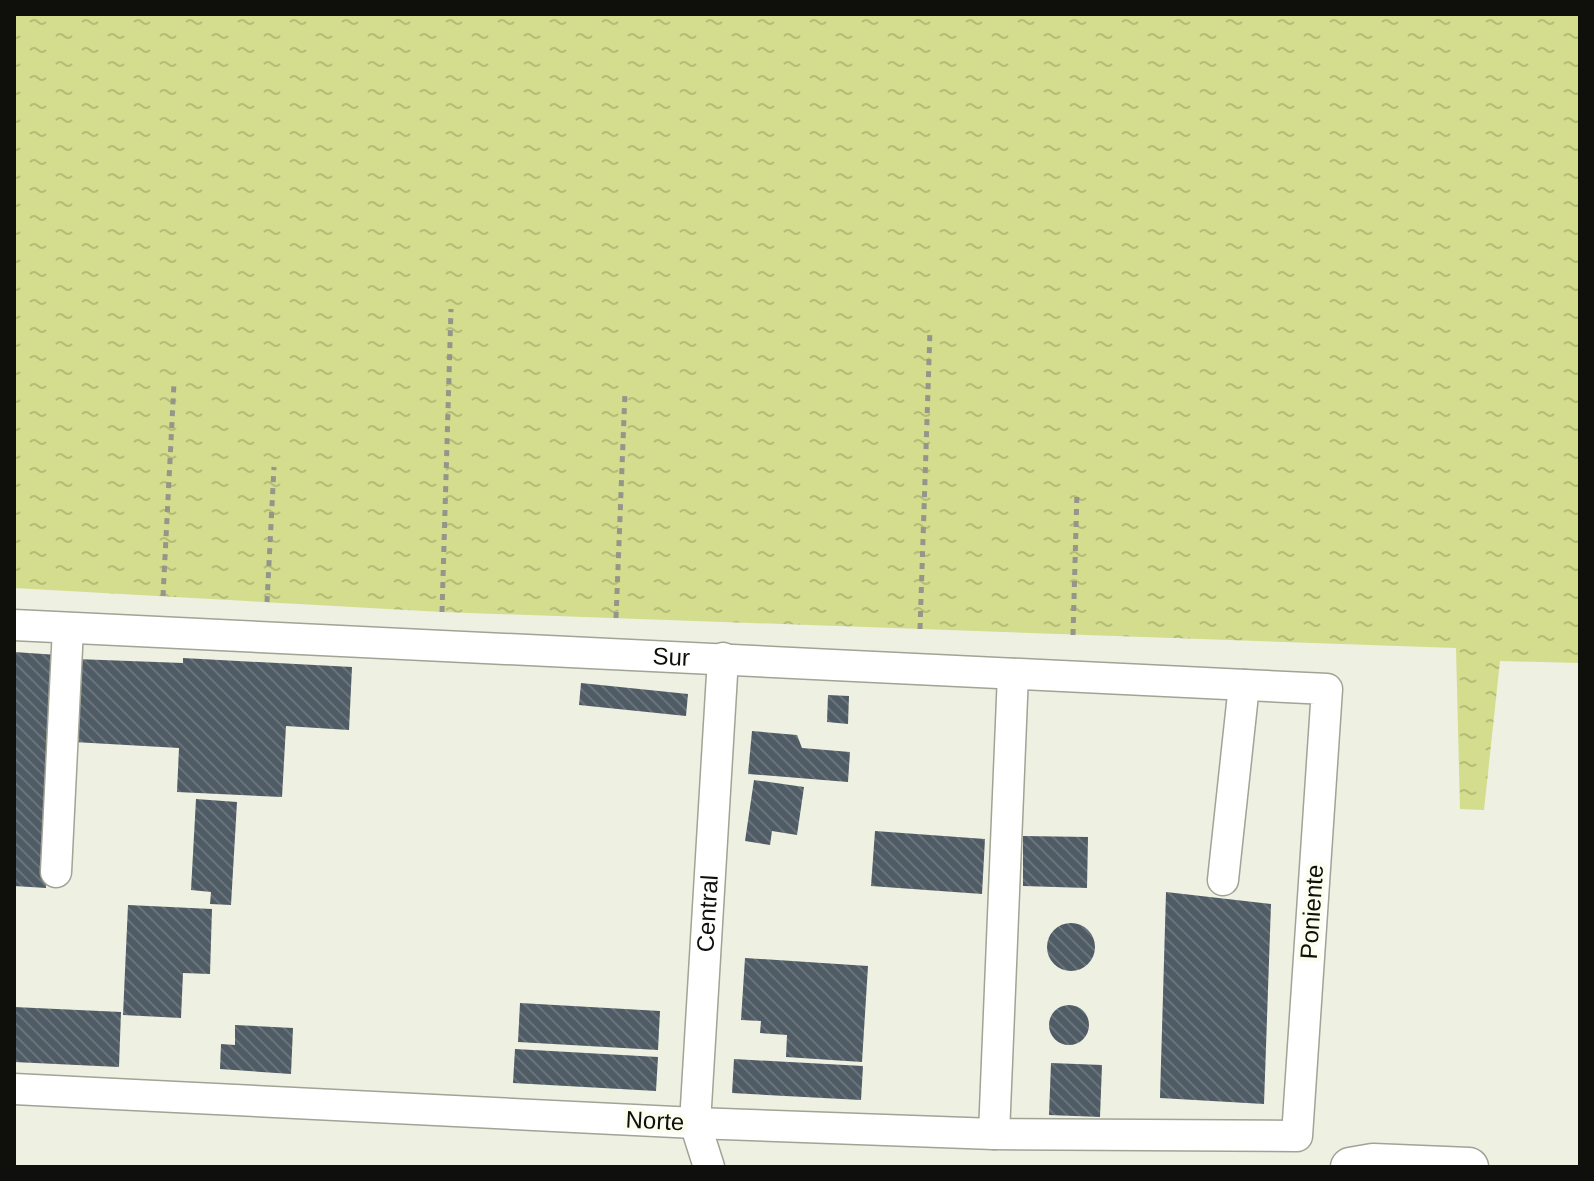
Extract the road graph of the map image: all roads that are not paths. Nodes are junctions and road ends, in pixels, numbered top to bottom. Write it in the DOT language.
graph roads {
  1 [pos="14,625"];
  2 [pos="68,628"];
  3 [pos="723,658"];
  4 [pos="1013,674"];
  5 [pos="1244,685"];
  6 [pos="1327,689"];
  7 [pos="56,872"];
  8 [pos="1223,880"];
  9 [pos="14,1089"];
  10 [pos="695,1123"];
  11 [pos="994,1134"];
  12 [pos="1297,1136"];
  13 [pos="709,1167"];
  14 [pos="1350,1167"];
  15 [pos="1469,1167"];
  1 -- 2 [label="street, Sur"];
  2 -- 3 [label="street, Sur"];
  2 -- 7 [label="street"];
  3 -- 4 [label="street, Sur"];
  3 -- 10 [label="street, Central"];
  4 -- 5 [label="street, Sur"];
  4 -- 11 [label="street"];
  5 -- 6 [label="street, Sur"];
  5 -- 8 [label="street"];
  6 -- 12 [label="street, Poniente"];
  9 -- 10 [label="street, Norte"];
  10 -- 11 [label="street, Norte"];
  10 -- 13 [label="street, Central"];
  11 -- 12 [label="street, Norte"];
  14 -- 15 [label="main road"];
}
